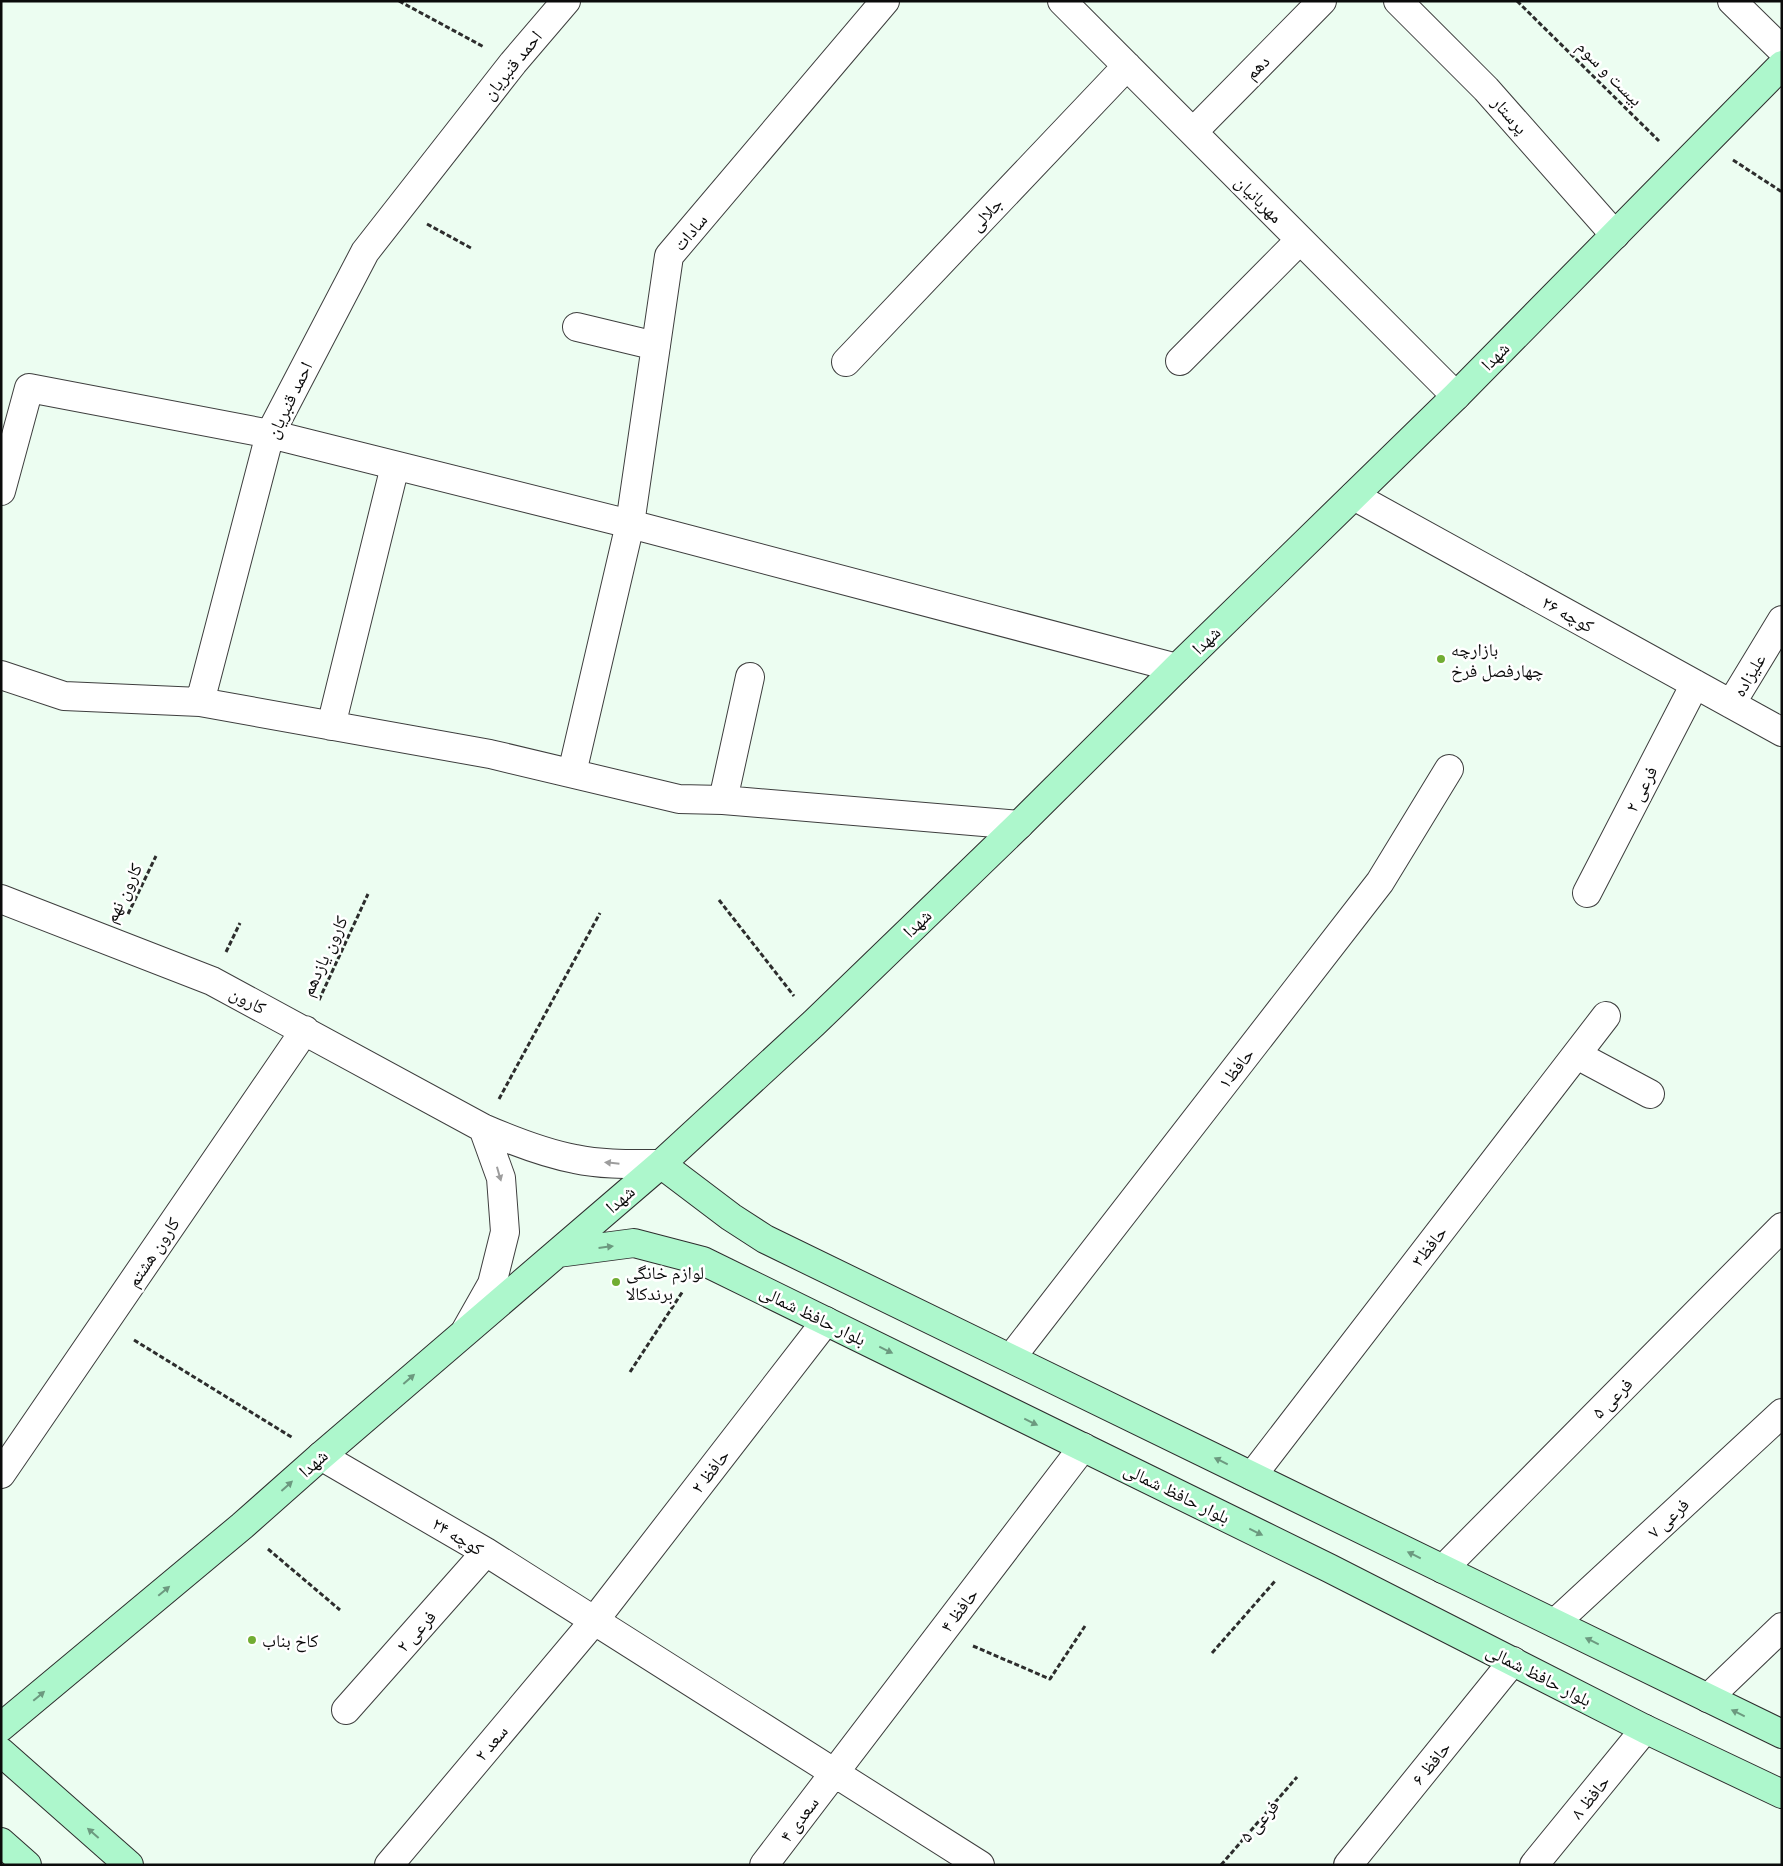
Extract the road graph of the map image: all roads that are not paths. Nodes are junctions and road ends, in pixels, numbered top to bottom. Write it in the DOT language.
graph roads {
  1 [pos="566,1"];
  2 [pos="885,1"];
  3 [pos="1062,1"];
  4 [pos="1322,1"];
  5 [pos="1398,1"];
  6 [pos="1732,1"];
  7 [pos="1782,50"];
  8 [pos="1782,64"];
  9 [pos="1127,66"];
  10 [pos="1193,132"];
  11 [pos="1615,235"];
  12 [pos="1300,240"];
  13 [pos="577,327"];
  14 [pos="656,346"];
  15 [pos="1180,361"];
  16 [pos="846,362"];
  17 [pos="1456,396"];
  18 [pos="270,434"];
  19 [pos="396,466"];
  20 [pos="1,491"];
  21 [pos="1354,496"];
  22 [pos="630,524"];
  23 [pos="1782,620"];
  24 [pos="1177,668"];
  25 [pos="1,674"];
  26 [pos="750,677"];
  27 [pos="1695,684"];
  28 [pos="200,702"];
  29 [pos="1731,704"];
  30 [pos="331,726"];
  31 [pos="1782,732"];
  32 [pos="1449,769"];
  33 [pos="572,773"];
  34 [pos="723,800"];
  35 [pos="1019,825"];
  36 [pos="1587,893"];
  37 [pos="1,899"];
  38 [pos="1606,1016"];
  39 [pos="306,1030"];
  40 [pos="1577,1055"];
  41 [pos="1650,1094"];
  42 [pos="483,1128"];
  43 [pos="661,1164"];
  44 [pos="1782,1227"];
  45 [pos="558,1253"];
  46 [pos="826,1321"];
  47 [pos="466,1330"];
  48 [pos="1011,1358"];
  49 [pos="1782,1413"];
  50 [pos="1083,1447"];
  51 [pos="321,1456"];
  52 [pos="1,1474"];
  53 [pos="1252,1476"];
  54 [pos="486,1552"];
  55 [pos="1443,1569"];
  56 [pos="594,1621"];
  57 [pos="1555,1623"];
  58 [pos="1782,1627"];
  59 [pos="1513,1661"];
  60 [pos="1708,1698"];
  61 [pos="346,1710"];
  62 [pos="1,1727"];
  63 [pos="1645,1729"];
  64 [pos="1782,1734"];
  65 [pos="1,1752"];
  66 [pos="834,1772"];
  67 [pos="1782,1794"];
  68 [pos="1,1842"];
  69 [pos="27,1865"];
  70 [pos="129,1865"];
  71 [pos="389,1865"];
  72 [pos="764,1865"];
  73 [pos="980,1865"];
  74 [pos="1348,1865"];
  75 [pos="1534,1865"];
  1 -- 18 [label="street, احمد قنبریان"];
  2 -- 14 [label="street, سادات"];
  3 -- 9 [label="street, مهربانیان"];
  4 -- 10 [label="street, دهم"];
  5 -- 11 [label="street, پرستار"];
  6 -- 7 [label="street"];
  8 -- 11 [label="street, شهدا"];
  9 -- 10 [label="street, مهربانیان"];
  9 -- 16 [label="street, جلالی"];
  10 -- 12 [label="street, مهربانیان"];
  11 -- 17 [label="street, شهدا"];
  12 -- 15 [label="street"];
  12 -- 17 [label="street, مهربانیان"];
  13 -- 14 [label="street"];
  14 -- 22 [label="street, سادات"];
  17 -- 21 [label="street, شهدا"];
  18 -- 19 [label="street"];
  18 -- 20 [label="street"];
  18 -- 28 [label="street, احمد قنبریان"];
  19 -- 22 [label="street"];
  19 -- 30 [label="street"];
  21 -- 24 [label="street, شهدا"];
  21 -- 27 [label="street, کوچه ۲۶"];
  22 -- 24 [label="street"];
  22 -- 33 [label="street, سادات"];
  23 -- 29 [label="street, علیزاده"];
  24 -- 35 [label="street, شهدا"];
  25 -- 28 [label="street"];
  26 -- 34 [label="street"];
  27 -- 29 [label="street, کوچه ۲۶"];
  27 -- 36 [label="street, فرعی ۲"];
  28 -- 30 [label="street"];
  29 -- 31 [label="street, کوچه ۲۶"];
  30 -- 33 [label="street"];
  32 -- 48 [label="street, حافظ۱"];
  33 -- 34 [label="street"];
  34 -- 35 [label="street"];
  35 -- 43 [label="street, شهدا"];
  37 -- 39 [label="street, کارون"];
  38 -- 40 [label="street, حافظ۳"];
  39 -- 42 [label="street, کارون"];
  39 -- 52 [label="street, کارون هشتم"];
  40 -- 41 [label="street"];
  40 -- 53 [label="street, حافظ۳"];
  43 -- 42 [label="street, کارون, one-way"];
  42 -- 47 [label="street, one-way"];
  43 -- 45 [label="street, شهدا"];
  43 -- 48 [label="street"];
  44 -- 55 [label="street, فرعی ۵"];
  45 -- 46 [label="street, بلوار حافظ شمالی, one-way"];
  45 -- 47 [label="street, شهدا"];
  46 -- 50 [label="street, بلوار حافظ شمالی, one-way"];
  46 -- 56 [label="street, حافظ ۲"];
  51 -- 47 [label="street, شهدا, one-way"];
  53 -- 48 [label="street, one-way"];
  49 -- 57 [label="street, فرعی ۷"];
  50 -- 59 [label="street, بلوار حافظ شمالی, one-way"];
  50 -- 66 [label="street, حافظ ۴"];
  51 -- 54 [label="street, کوچه ۲۴"];
  62 -- 51 [label="street, شهدا, one-way"];
  55 -- 53 [label="street, one-way"];
  54 -- 56 [label="street, کوچه ۲۴"];
  54 -- 61 [label="street, فرعی ۲"];
  55 -- 57 [label="street"];
  56 -- 66 [label="street, کوچه ۲۴"];
  56 -- 71 [label="street, سعد ۲"];
  60 -- 57 [label="street, one-way"];
  58 -- 60 [label="street"];
  59 -- 63 [label="street, بلوار حافظ شمالی"];
  59 -- 74 [label="street, حافظ ۶"];
  64 -- 60 [label="street, one-way"];
  63 -- 67 [label="street, بلوار حافظ شمالی"];
  63 -- 75 [label="street, حافظ ۸"];
  70 -- 65 [label="street, one-way"];
  66 -- 72 [label="street, سعدی ۴"];
  66 -- 73 [label="street, کوچه ۲۴"];
  68 -- 69 [label="street"];
}
